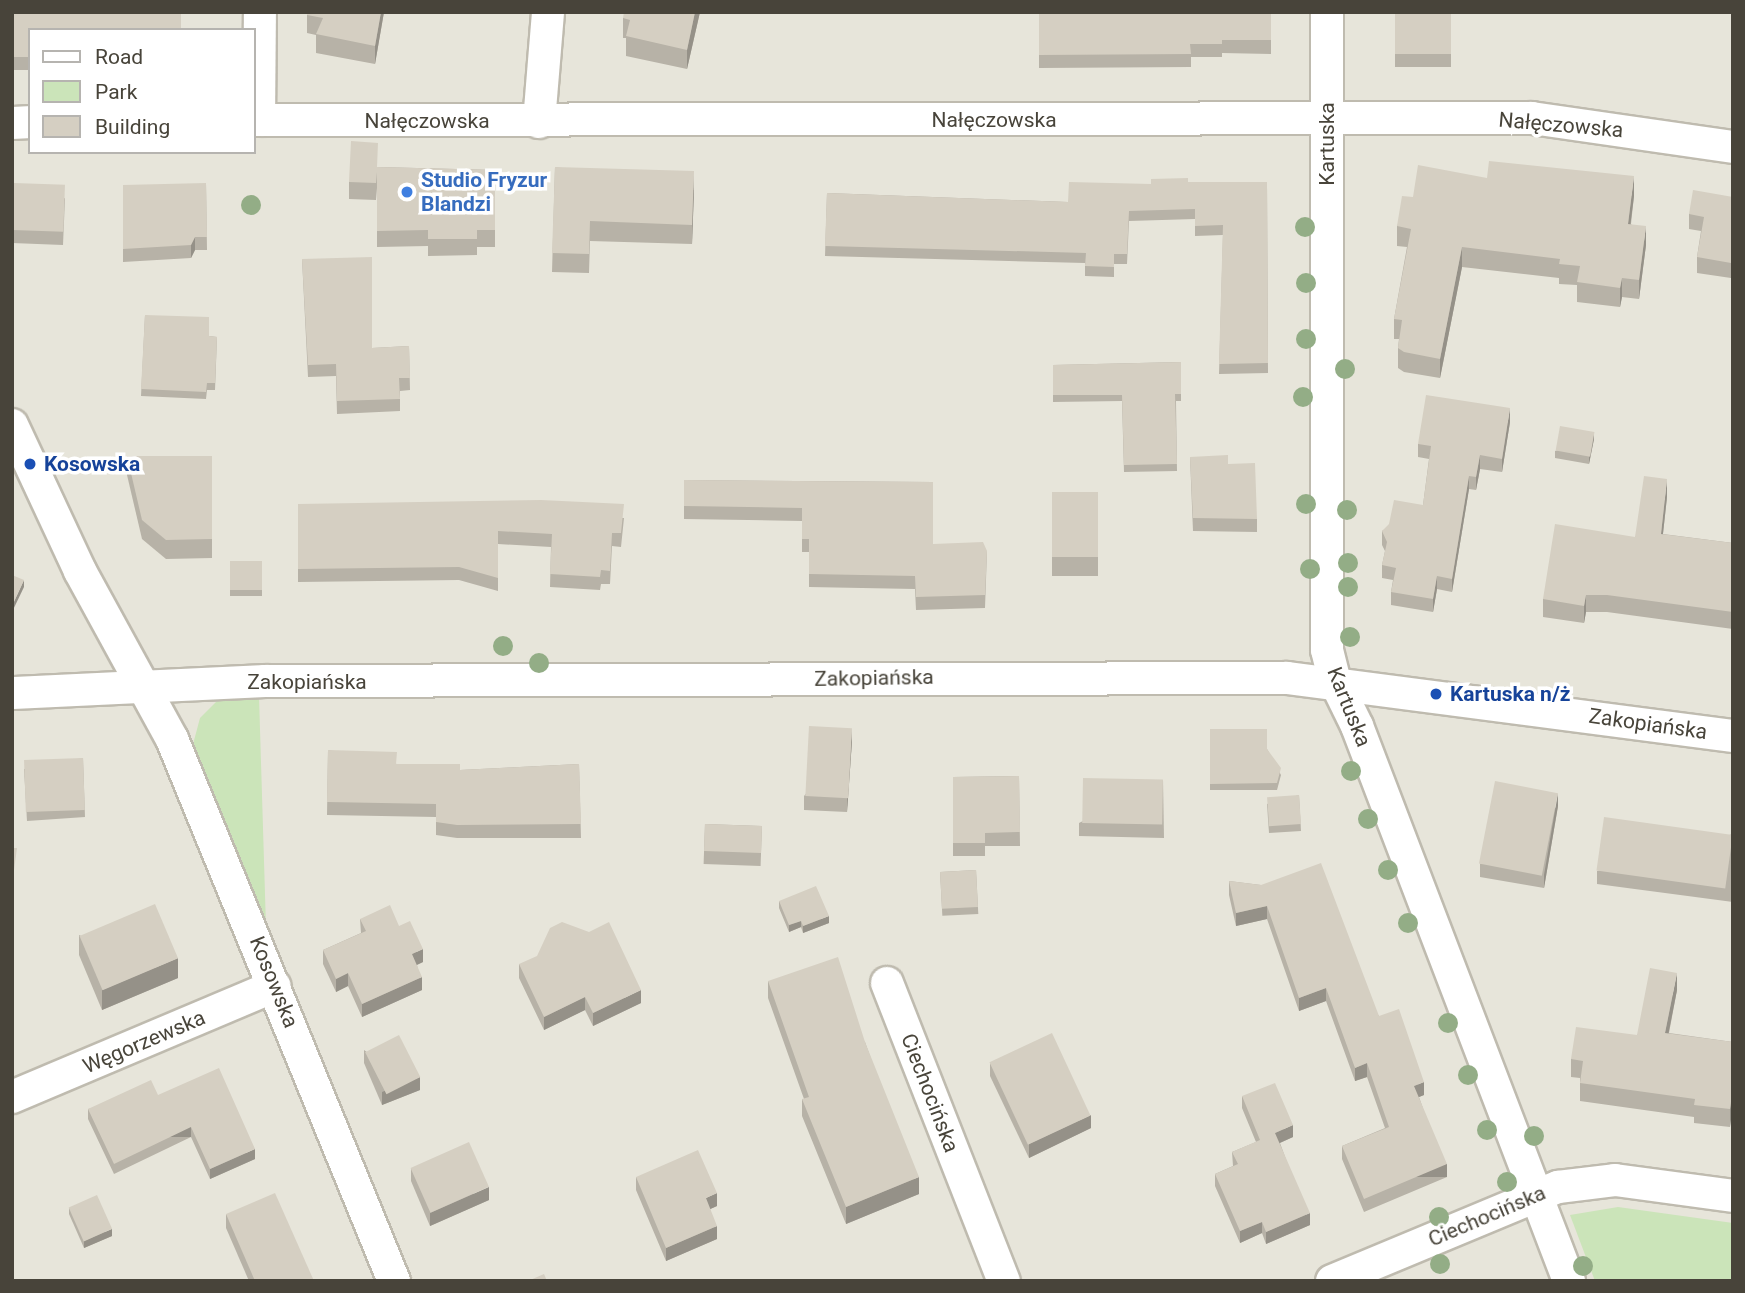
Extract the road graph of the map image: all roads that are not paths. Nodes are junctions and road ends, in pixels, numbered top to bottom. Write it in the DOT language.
graph roads {
  1 [pos="260,12"];
  2 [pos="548,12"];
  3 [pos="1327,12"];
  4 [pos="1327,118"];
  5 [pos="256,120"];
  6 [pos="539,122"];
  7 [pos="1733,147"];
  8 [pos="12,425"];
  9 [pos="1335,681"];
  10 [pos="139,684"];
  11 [pos="12,693"];
  12 [pos="1733,736"];
  13 [pos="887,984"];
  14 [pos="275,986"];
  15 [pos="12,1097"];
  16 [pos="1537,1194"];
  17 [pos="1733,1196"];
  18 [pos="394,1281"];
  19 [pos="1004,1281"];
  20 [pos="1332,1281"];
  21 [pos="1569,1281"];
  1 -- 5 [label="street"];
  2 -- 6 [label="street"];
  3 -- 4 [label="street, Kartuska"];
  4 -- 6 [label="street, Nałęczowska"];
  4 -- 7 [label="street, Nałęczowska"];
  4 -- 9 [label="street, Kartuska"];
  5 -- 6 [label="street, Nałęczowska"];
  8 -- 10 [label="street, Kosowska"];
  9 -- 10 [label="street, Zakopiańska"];
  9 -- 12 [label="street, Zakopiańska"];
  9 -- 16 [label="street, Kartuska"];
  10 -- 11 [label="street, Zakopiańska"];
  10 -- 14 [label="street, Kosowska"];
  13 -- 19 [label="street, Ciechocińska"];
  14 -- 15 [label="street, Węgorzewska"];
  14 -- 18 [label="street, Kosowska"];
  16 -- 17 [label="street, Ciechocińska"];
  16 -- 20 [label="street, Ciechocińska"];
  16 -- 21 [label="street, Kartuska"];
}
